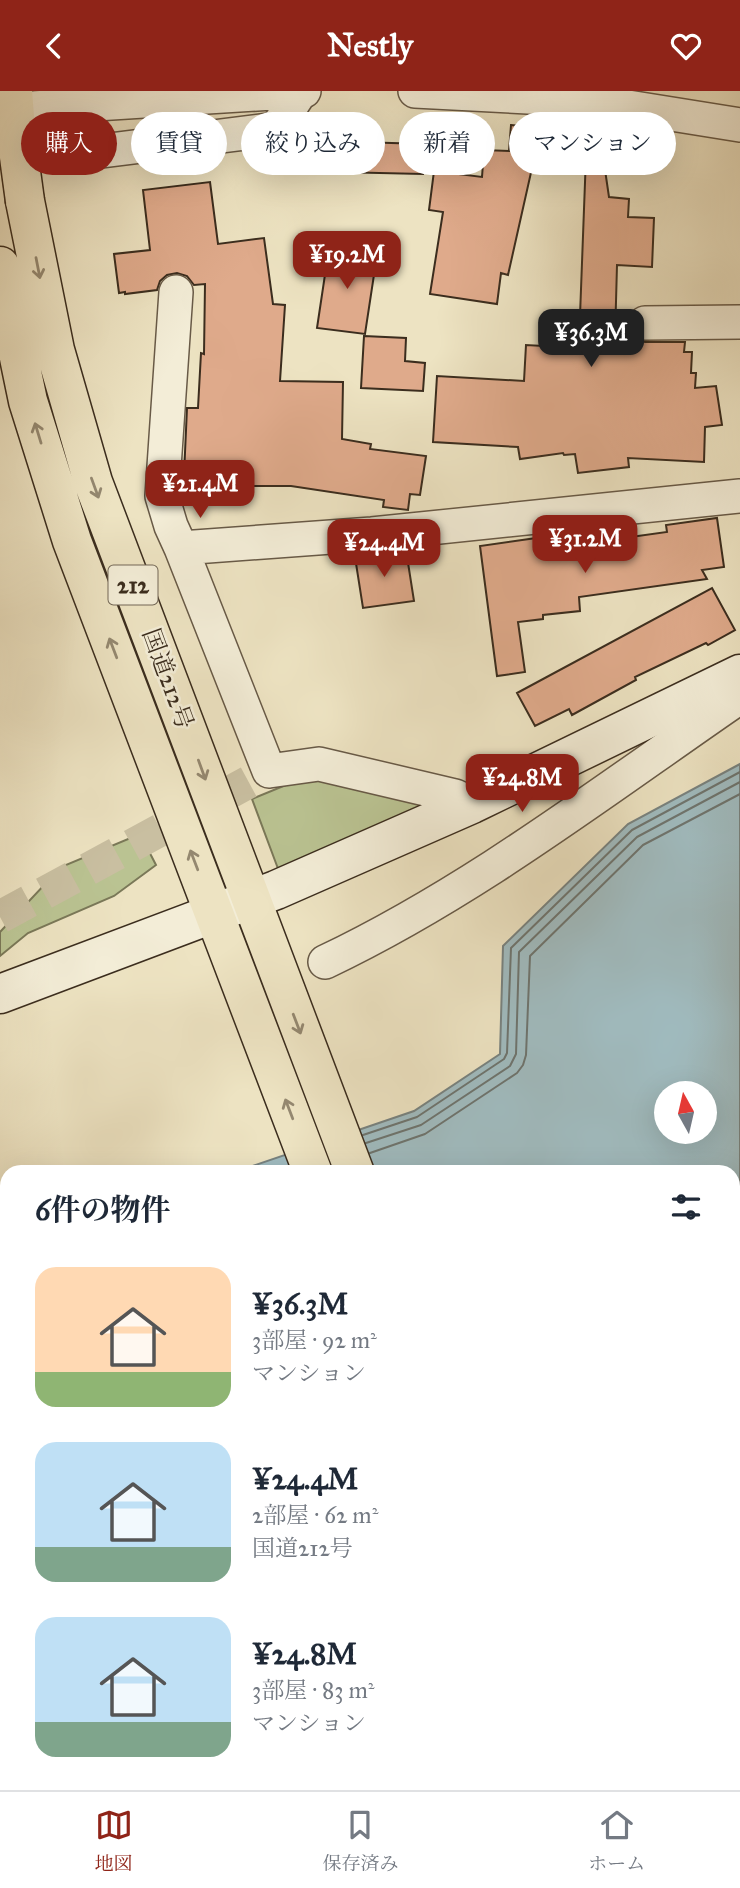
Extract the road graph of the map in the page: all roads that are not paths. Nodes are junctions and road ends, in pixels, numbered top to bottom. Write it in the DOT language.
graph roads {
  1 [pos="303,91"];
  2 [pos="415,91"];
  3 [pos="11,113"];
  4 [pos="740,125"];
  5 [pos="117,149"];
  6 [pos="0,266"];
  7 [pos="176,292"];
  8 [pos="740,322"];
  9 [pos="645,323"];
  10 [pos="740,496"];
  11 [pos="181,548"];
  12 [pos="740,674"];
  13 [pos="740,694"];
  14 [pos="472,804"];
  15 [pos="250,899"];
  16 [pos="214,912"];
  17 [pos="325,962"];
  18 [pos="255,965"];
  19 [pos="0,994"];
  20 [pos="311,1165"];
  21 [pos="351,1165"];
  1 -- 3 [label="street"];
  1 -- 5 [label="street"];
  2 -- 4 [label="street"];
  3 -- 15 [label="highway, 国道212号 / 212, one-way, bridge"];
  16 -- 6 [label="highway, 国道212号 / 212, one-way"];
  7 -- 11 [label="street"];
  8 -- 9 [label="street"];
  10 -- 11 [label="street"];
  11 -- 14 [label="street"];
  12 -- 14 [label="street"];
  13 -- 17 [label="street"];
  14 -- 15 [label="street"];
  15 -- 16 [label="street"];
  15 -- 18 [label="highway, 国道212号 / 212"];
  16 -- 18 [label="highway, 国道212号 / 212"];
  16 -- 19 [label="street"];
  20 -- 18 [label="highway, 国道212号 / 212, one-way"];
  18 -- 21 [label="highway, 国道212号 / 212, one-way"];
}
